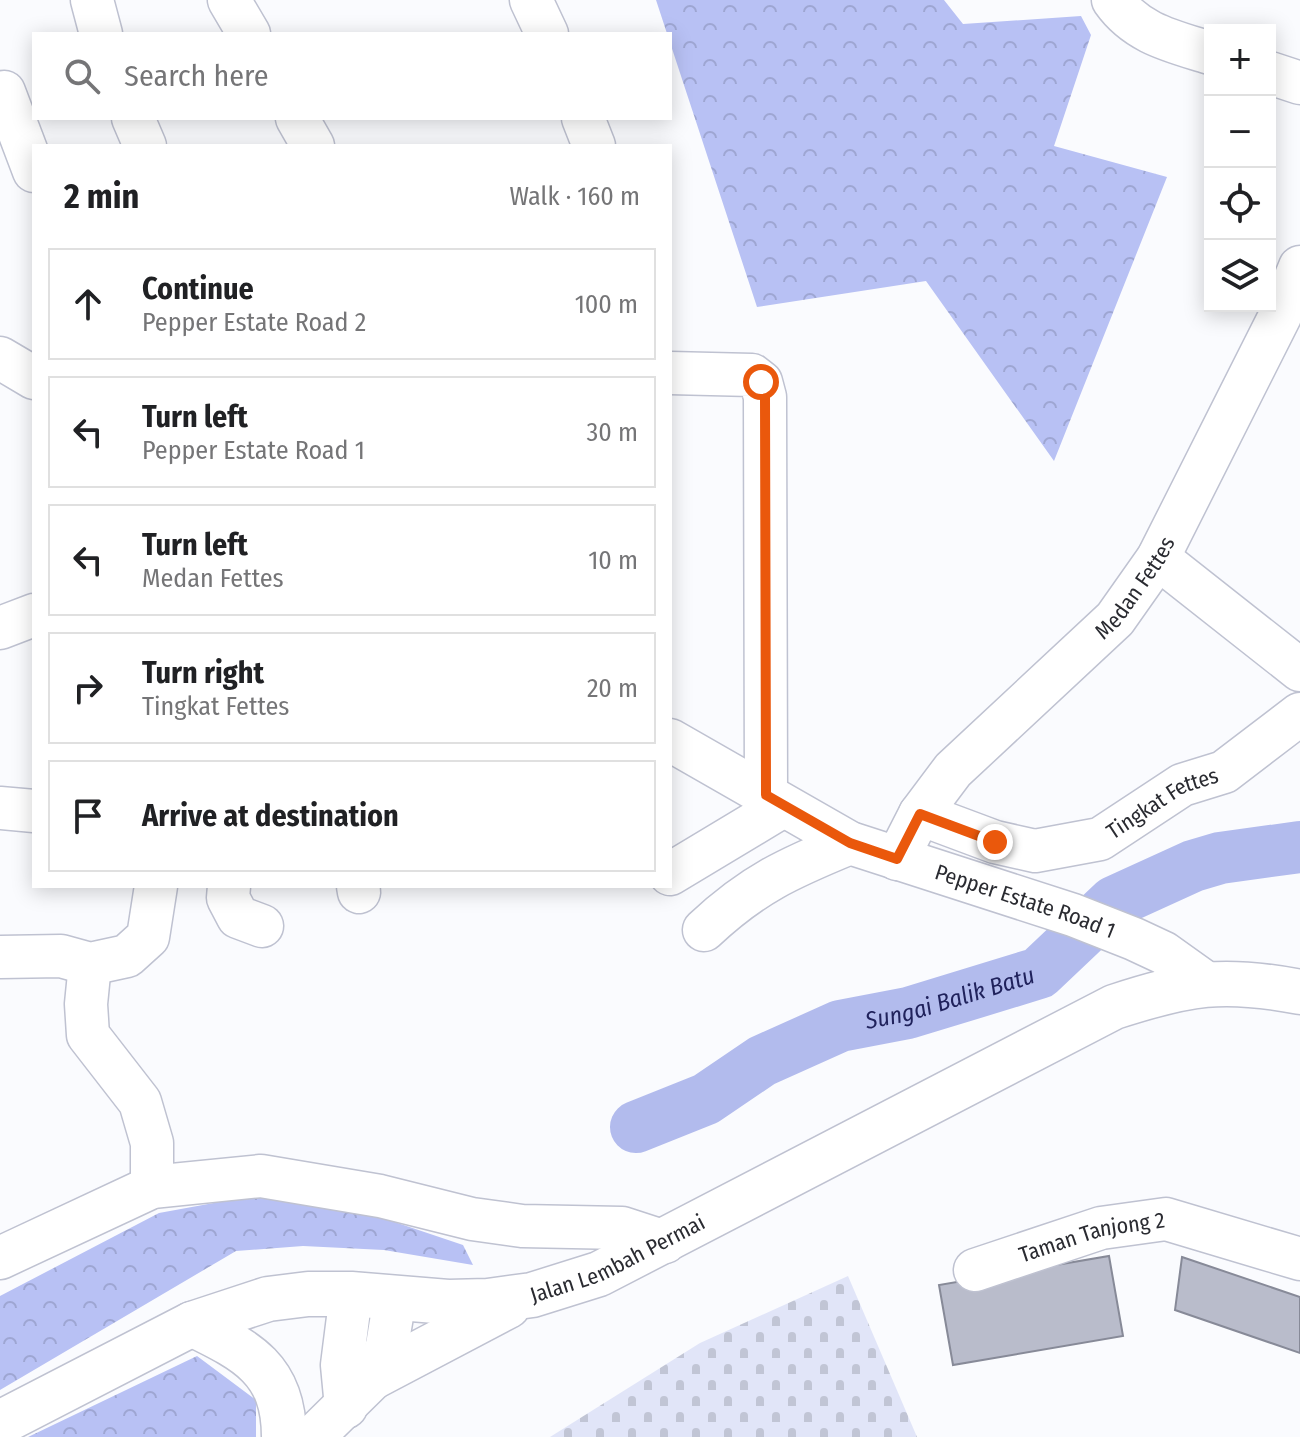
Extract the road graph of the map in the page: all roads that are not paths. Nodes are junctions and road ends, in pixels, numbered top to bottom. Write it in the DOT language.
graph roads {
  1 [pos="92,0"];
  2 [pos="229,0"];
  3 [pos="531,0"];
  4 [pos="1113,0"];
  5 [pos="100,32"];
  6 [pos="248,32"];
  7 [pos="546,32"];
  8 [pos="1204,51"];
  9 [pos="1276,75"];
  10 [pos="1300,83"];
  11 [pos="4,92"];
  12 [pos="134,120"];
  13 [pos="298,120"];
  14 [pos="584,120"];
  15 [pos="144,144"];
  16 [pos="312,144"];
  17 [pos="593,144"];
  18 [pos="32,166"];
  19 [pos="1300,267"];
  20 [pos="1290,323"];
  21 [pos="0,358"];
  22 [pos="672,373"];
  23 [pos="32,377"];
  24 [pos="1158,558"];
  25 [pos="32,616"];
  26 [pos="0,628"];
  27 [pos="1300,670"];
  28 [pos="1300,714"];
  29 [pos="672,741"];
  30 [pos="775,800"];
  31 [pos="0,808"];
  32 [pos="32,811"];
  33 [pos="920,814"];
  34 [pos="850,843"];
  35 [pos="897,859"];
  36 [pos="672,873"];
  37 [pos="156,888"];
  38 [pos="229,888"];
  39 [pos="262,926"];
  40 [pos="704,930"];
  41 [pos="0,957"];
  42 [pos="90,964"];
  43 [pos="1206,983"];
  44 [pos="1300,992"];
  45 [pos="152,1187"];
  46 [pos="665,1242"];
  47 [pos="0,1258"];
  48 [pos="1300,1259"];
  49 [pos="975,1270"];
  50 [pos="351,1294"];
  51 [pos="532,1295"];
  52 [pos="395,1298"];
  53 [pos="192,1324"];
  54 [pos="375,1376"];
  55 [pos="346,1407"];
  56 [pos="0,1423"];
  57 [pos="284,1437"];
  58 [pos="313,1437"];
  1 -- 5 [label="street"];
  2 -- 6 [label="street"];
  3 -- 7 [label="street"];
  4 -- 8 [label="street"];
  9 -- 10 [label="street"];
  11 -- 18 [label="street"];
  12 -- 15 [label="street"];
  13 -- 16 [label="street"];
  14 -- 17 [label="street"];
  19 -- 20 [label="street, Medan Fettes"];
  20 -- 24 [label="street, Medan Fettes"];
  21 -- 23 [label="street"];
  22 -- 30 [label="street"];
  24 -- 27 [label="street"];
  24 -- 33 [label="street, Medan Fettes"];
  25 -- 26 [label="street"];
  28 -- 33 [label="street, Tingkat Fettes"];
  29 -- 30 [label="street, Pepper Estate Road 1"];
  30 -- 34 [label="street, Pepper Estate Road 1"];
  30 -- 36 [label="street"];
  31 -- 32 [label="street"];
  33 -- 35 [label="street, Medan Fettes"];
  34 -- 35 [label="street, Pepper Estate Road 1"];
  34 -- 40 [label="street"];
  35 -- 43 [label="street, Pepper Estate Road 1"];
  37 -- 42 [label="street"];
  38 -- 39 [label="street"];
  41 -- 42 [label="street"];
  42 -- 45 [label="street"];
  43 -- 44 [label="main road, Jalan Lembah Permai"];
  43 -- 46 [label="main road, Jalan Lembah Permai"];
  45 -- 46 [label="street"];
  45 -- 47 [label="street"];
  46 -- 51 [label="main road, Jalan Lembah Permai"];
  48 -- 49 [label="street, Taman Tanjong 2"];
  50 -- 52 [label="main road, Jalan Lembah Permai"];
  50 -- 53 [label="main road, Jalan Lembah Permai"];
  50 -- 55 [label="street"];
  51 -- 52 [label="main road, Jalan Lembah Permai"];
  51 -- 54 [label="main road"];
  52 -- 54 [label="street"];
  53 -- 56 [label="main road, Jalan Lembah Permai"];
  53 -- 57 [label="main road"];
  54 -- 55 [label="street"];
  55 -- 58 [label="street"];
}
